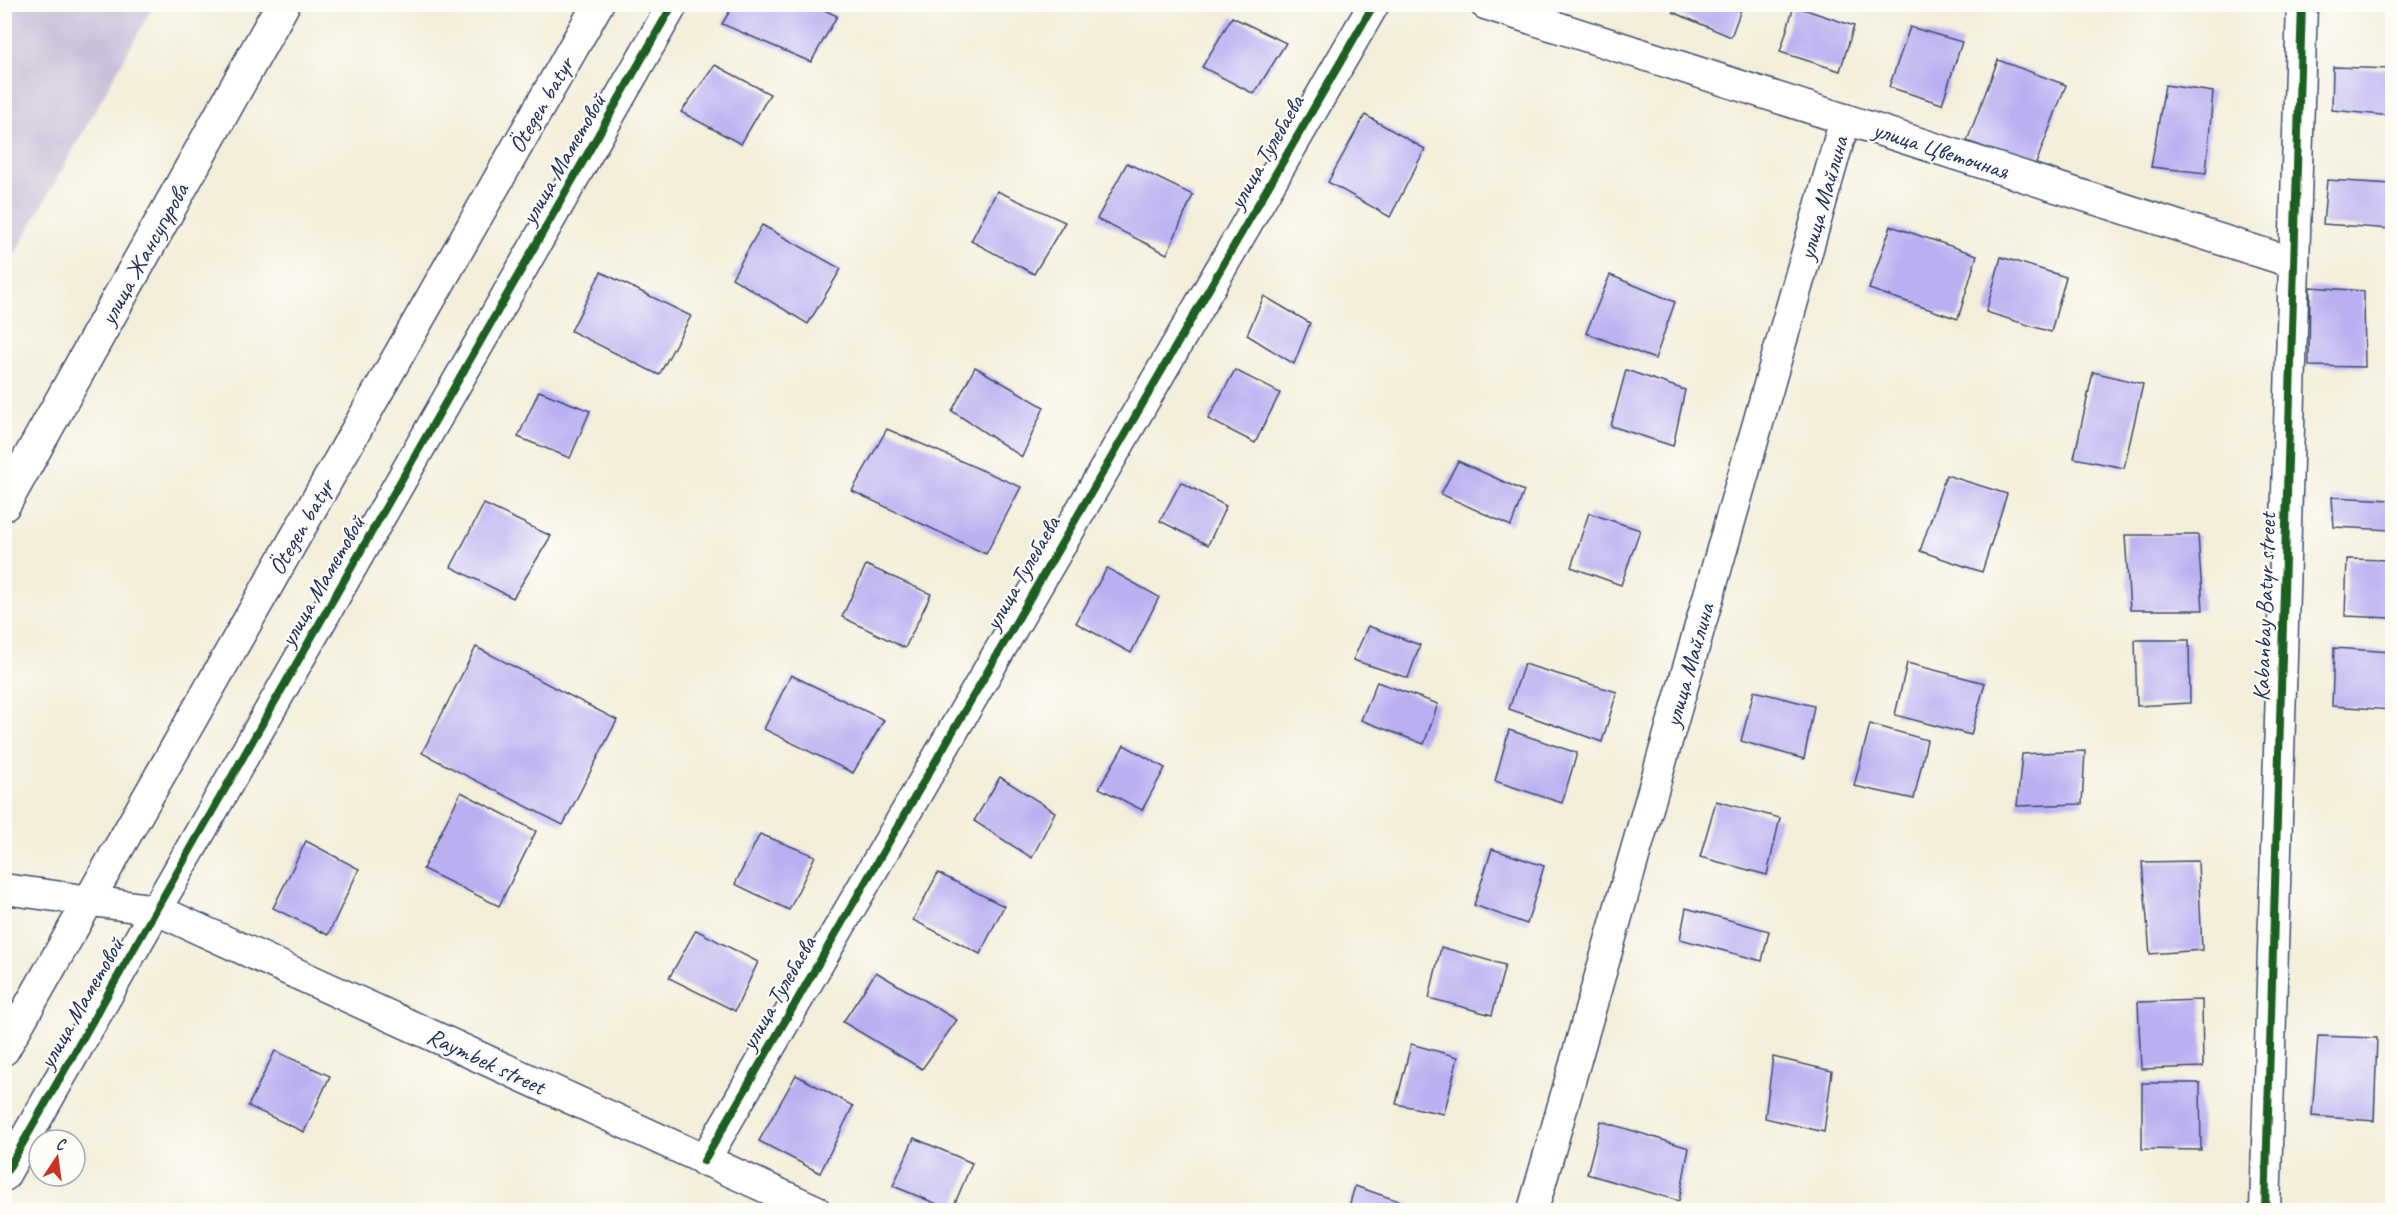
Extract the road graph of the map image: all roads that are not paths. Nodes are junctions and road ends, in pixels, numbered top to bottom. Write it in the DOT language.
graph roads {
  1 [pos="283,4"];
  2 [pos="598,4"];
  3 [pos="673,4"];
  4 [pos="1374,4"];
  5 [pos="1485,4"];
  6 [pos="2302,4"];
  7 [pos="1845,119"];
  8 [pos="2294,263"];
  9 [pos="4,504"];
  10 [pos="4,889"];
  11 [pos="157,910"];
  12 [pos="4,1050"];
  13 [pos="704,1161"];
  14 [pos="4,1176"];
  15 [pos="815,1210"];
  16 [pos="1533,1210"];
  17 [pos="2265,1210"];
  1 -- 9 [label="main road, улица Жансугурова"];
  2 -- 12 [label="street, Ötegen batyr"];
  3 -- 11 [label="street, улица Маметовой"];
  4 -- 13 [label="street, улица Тулебаева"];
  5 -- 7 [label="street, улица Цветочная"];
  6 -- 8 [label="street, Kabanbay Batyr street"];
  7 -- 8 [label="street, улица Цветочная"];
  7 -- 16 [label="street, улица Майлина"];
  8 -- 17 [label="street, Kabanbay Batyr street"];
  10 -- 11 [label="street, Raymbek street"];
  11 -- 13 [label="street, Raymbek street"];
  11 -- 14 [label="street, улица Маметовой"];
  13 -- 15 [label="street, Raymbek street"];
}
